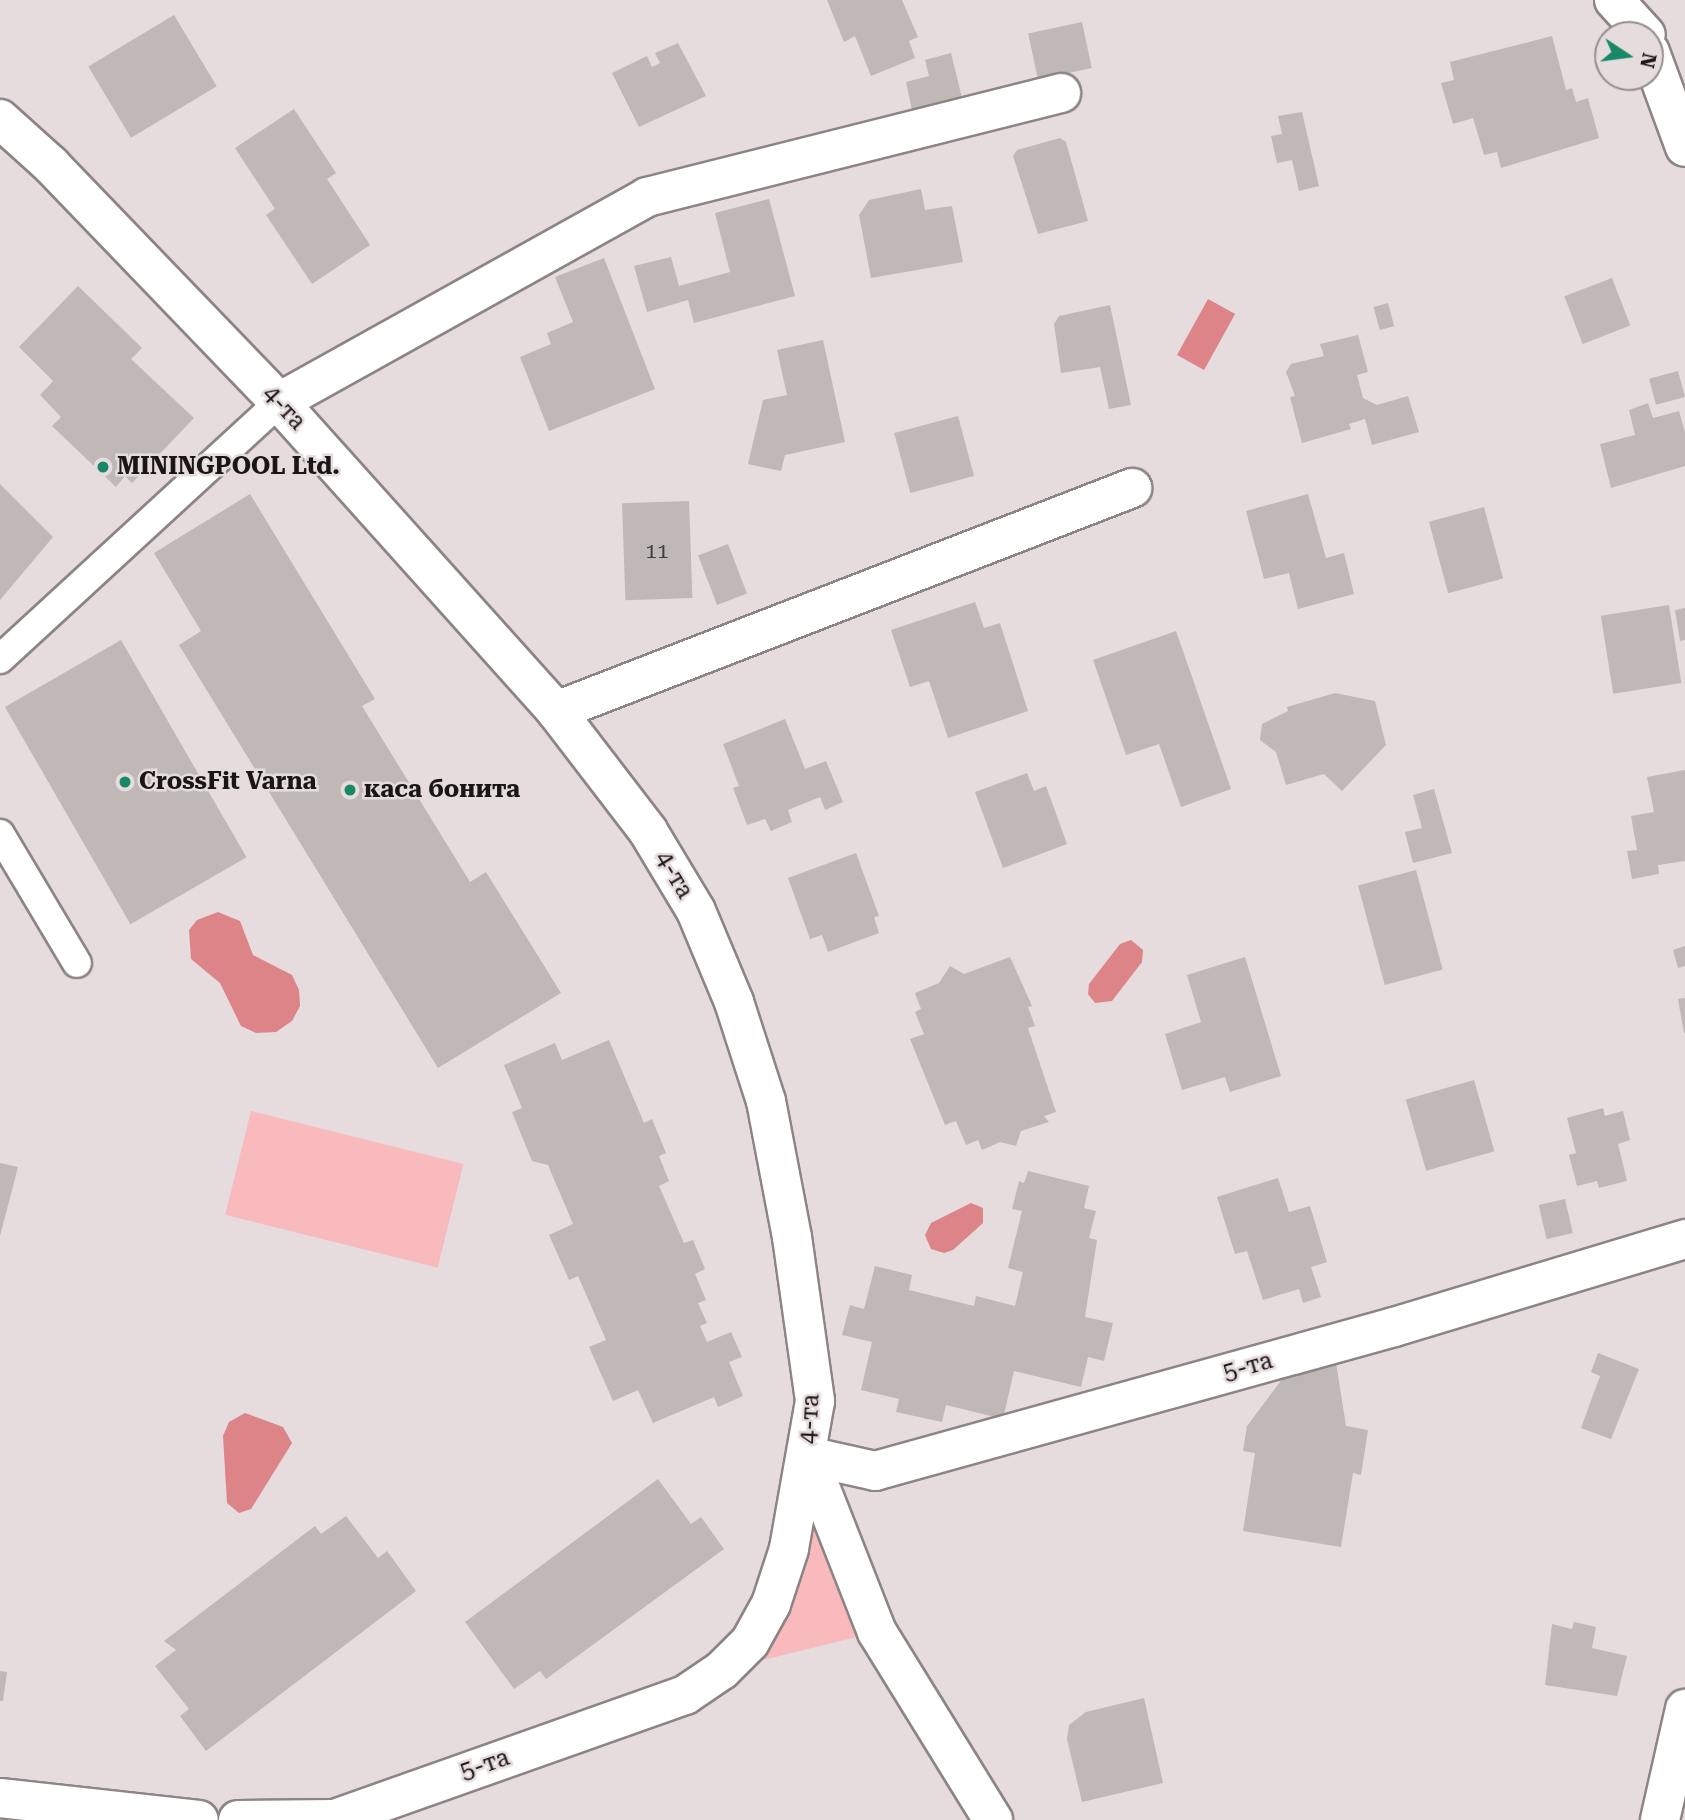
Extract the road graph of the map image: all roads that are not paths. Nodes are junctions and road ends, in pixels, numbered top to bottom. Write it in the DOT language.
graph roads {
  1 [pos="1614,0"];
  2 [pos="1632,21"];
  3 [pos="1664,54"];
  4 [pos="1685,74"];
  5 [pos="1664,87"];
  6 [pos="1061,93"];
  7 [pos="0,119"];
  8 [pos="1685,147"];
  9 [pos="279,402"];
  10 [pos="1132,488"];
  11 [pos="0,660"];
  12 [pos="556,710"];
  13 [pos="0,834"];
  14 [pos="77,963"];
  15 [pos="1685,1239"];
  16 [pos="808,1456"];
  17 [pos="1685,1709"];
  18 [pos="0,1798"];
  19 [pos="335,1819"];
  20 [pos="199,1820"];
  21 [pos="238,1820"];
  22 [pos="993,1820"];
  23 [pos="1660,1820"];
  1 -- 2 [label="street"];
  3 -- 4 [label="street"];
  5 -- 8 [label="street"];
  6 -- 9 [label="street"];
  7 -- 9 [label="street, 4-та"];
  9 -- 11 [label="lane"];
  9 -- 12 [label="street, 4-та"];
  10 -- 12 [label="street"];
  12 -- 16 [label="street, 4-та"];
  13 -- 14 [label="lane"];
  15 -- 16 [label="street, 5-та"];
  16 -- 19 [label="street, 5-та"];
  16 -- 22 [label="street, 4-та"];
  17 -- 23 [label="street"];
  18 -- 20 [label="street"];
  19 -- 21 [label="street, 5-та"];
}
